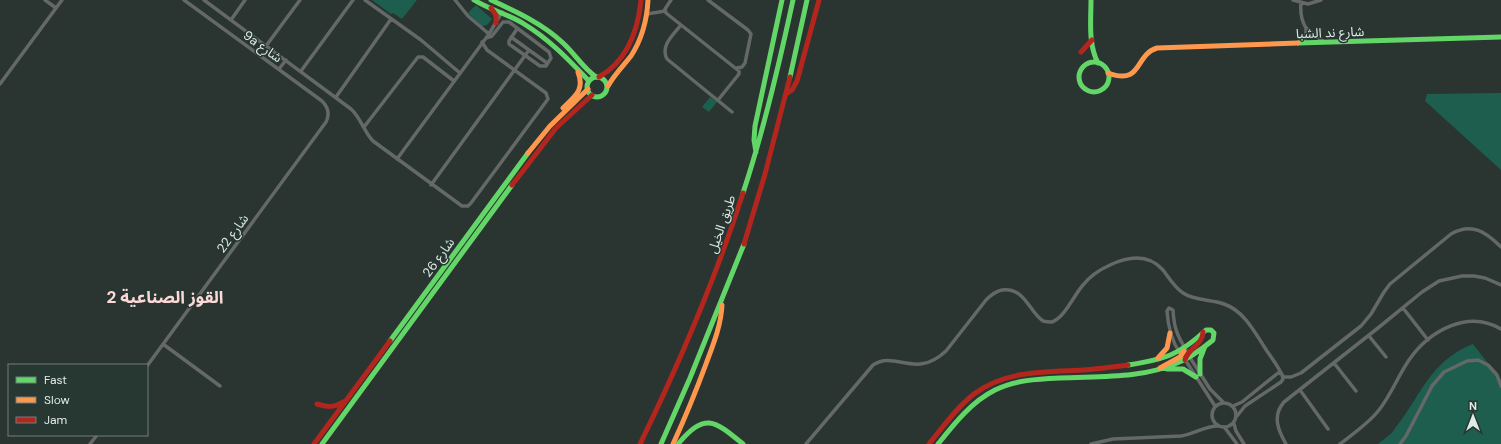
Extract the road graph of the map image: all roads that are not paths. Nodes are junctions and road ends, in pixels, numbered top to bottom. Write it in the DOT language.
graph roads {
  1 [pos="45,0"];
  2 [pos="62,0"];
  3 [pos="184,0"];
  4 [pos="204,0"];
  5 [pos="245,0"];
  6 [pos="300,0"];
  7 [pos="353,0"];
  8 [pos="365,0"];
  9 [pos="455,0"];
  10 [pos="474,0"];
  11 [pos="491,0"];
  12 [pos="641,0"];
  13 [pos="648,0"];
  14 [pos="671,0"];
  15 [pos="708,0"];
  16 [pos="782,0"];
  17 [pos="793,0"];
  18 [pos="807,0"];
  19 [pos="819,0"];
  20 [pos="1091,0"];
  21 [pos="1293,0"];
  22 [pos="1321,0"];
  23 [pos="1301,3"];
  24 [pos="490,7"];
  25 [pos="56,8"];
  26 [pos="511,9"];
  27 [pos="665,11"];
  28 [pos="502,12"];
  29 [pos="647,14"];
  30 [pos="511,16"];
  31 [pos="391,19"];
  32 [pos="231,20"];
  33 [pos="496,23"];
  34 [pos="681,25"];
  35 [pos="1306,28"];
  36 [pos="517,29"];
  37 [pos="488,34"];
  38 [pos="511,37"];
  39 [pos="1501,37"];
  40 [pos="486,38"];
  41 [pos="1092,41"];
  42 [pos="482,42"];
  43 [pos="1303,43"];
  44 [pos="1325,43"];
  45 [pos="266,46"];
  46 [pos="1160,48"];
  47 [pos="529,50"];
  48 [pos="1081,52"];
  49 [pos="526,56"];
  50 [pos="286,60"];
  51 [pos="547,63"];
  52 [pos="1098,63"];
  53 [pos="1088,64"];
  54 [pos="574,66"];
  55 [pos="737,68"];
  56 [pos="279,69"];
  57 [pos="301,71"];
  58 [pos="516,71"];
  59 [pos="460,73"];
  60 [pos="1108,73"];
  61 [pos="598,77"];
  62 [pos="454,81"];
  63 [pos="589,81"];
  64 [pos="1108,82"];
  65 [pos="0,84"];
  66 [pos="608,86"];
  67 [pos="588,89"];
  68 [pos="786,94"];
  69 [pos="592,96"];
  70 [pos="336,97"];
  71 [pos="718,100"];
  72 [pos="328,110"];
  73 [pos="732,112"];
  74 [pos="555,120"];
  75 [pos="364,127"];
  76 [pos="756,154"];
  77 [pos="397,159"];
  78 [pos="519,164"];
  79 [pos="524,169"];
  80 [pos="432,185"];
  81 [pos="1501,247"];
  82 [pos="1501,284"];
  83 [pos="721,300"];
  84 [pos="1403,308"];
  85 [pos="1501,329"];
  86 [pos="1170,333"];
  87 [pos="1369,336"];
  88 [pos="1428,340"];
  89 [pos="163,344"];
  90 [pos="1205,346"];
  91 [pos="1185,354"];
  92 [pos="1386,357"];
  93 [pos="1157,359"];
  94 [pos="1334,363"];
  95 [pos="148,365"];
  96 [pos="1160,368"];
  97 [pos="1282,375"];
  98 [pos="1198,376"];
  99 [pos="220,386"];
  100 [pos="1501,386"];
  101 [pos="1300,390"];
  102 [pos="1356,391"];
  103 [pos="351,394"];
  104 [pos="1224,403"];
  105 [pos="317,404"];
  106 [pos="1215,406"];
  107 [pos="1233,406"];
  108 [pos="1237,416"];
  109 [pos="1212,417"];
  110 [pos="334,418"];
  111 [pos="1234,424"];
  112 [pos="1218,426"];
  113 [pos="335,428"];
  114 [pos="1205,428"];
  115 [pos="1225,428"];
  116 [pos="1328,429"];
  117 [pos="314,444"];
  118 [pos="322,444"];
  119 [pos="640,444"];
  120 [pos="661,444"];
  121 [pos="673,444"];
  122 [pos="678,444"];
  123 [pos="743,444"];
  124 [pos="806,444"];
  125 [pos="929,444"];
  126 [pos="938,444"];
  127 [pos="1091,444"];
  128 [pos="1237,444"];
  129 [pos="1244,444"];
  130 [pos="1286,444"];
  131 [pos="1340,444"];
  132 [pos="1400,444"];
  1 -- 25 [label="street"];
  2 -- 25 [label="street"];
  3 -- 56 [label="street, 9a شارع"];
  4 -- 32 [label="street"];
  5 -- 32 [label="street"];
  6 -- 45 [label="street"];
  7 -- 57 [label="street"];
  8 -- 31 [label="street"];
  9 -- 37 [label="street"];
  10 -- 24 [label="main road"];
  11 -- 26 [label="main road"];
  12 -- 61 [label="main road"];
  13 -- 29 [label="main road"];
  14 -- 27 [label="street"];
  15 -- 55 [label="street"];
  16 -- 76 [label="main road"];
  17 -- 76 [label="main road, طريق الخيل"];
  18 -- 68 [label="main road, طريق الخيل"];
  19 -- 68 [label="main road"];
  20 -- 41 [label="main road"];
  21 -- 23 [label="street"];
  22 -- 23 [label="street"];
  23 -- 35 [label="street"];
  24 -- 28 [label="main road"];
  24 -- 33 [label="main road"];
  25 -- 65 [label="street"];
  26 -- 28 [label="main road"];
  26 -- 61 [label="main road"];
  27 -- 29 [label="street"];
  27 -- 34 [label="street"];
  28 -- 30 [label="main road"];
  28 -- 33 [label="street"];
  29 -- 66 [label="main road"];
  30 -- 33 [label="main road"];
  30 -- 54 [label="main road"];
  31 -- 59 [label="street"];
  31 -- 70 [label="street"];
  32 -- 45 [label="street"];
  33 -- 37 [label="street"];
  34 -- 55 [label="street"];
  34 -- 71 [label="street"];
  35 -- 43 [label="street"];
  35 -- 44 [label="street"];
  36 -- 38 [label="street"];
  36 -- 40 [label="street"];
  36 -- 51 [label="street"];
  37 -- 40 [label="street"];
  38 -- 47 [label="street"];
  38 -- 49 [label="street"];
  39 -- 44 [label="main road, شارع ند الشبا"];
  40 -- 42 [label="street"];
  41 -- 48 [label="main road"];
  41 -- 52 [label="main road"];
  41 -- 53 [label="main road"];
  42 -- 58 [label="street"];
  42 -- 59 [label="street"];
  43 -- 44 [label="main road, شارع ند الشبا"];
  43 -- 46 [label="main road, شارع ند الشبا"];
  45 -- 50 [label="street"];
  46 -- 60 [label="main road, شارع ند الشبا"];
  46 -- 64 [label="main road"];
  47 -- 49 [label="street"];
  47 -- 51 [label="street"];
  49 -- 51 [label="street"];
  49 -- 58 [label="street"];
  50 -- 56 [label="street"];
  50 -- 57 [label="street"];
  52 -- 53 [label="main road"];
  52 -- 60 [label="main road"];
  53 -- 64 [label="main road"];
  54 -- 63 [label="main road"];
  54 -- 74 [label="main road"];
  55 -- 71 [label="street"];
  56 -- 72 [label="street, 9a شارع"];
  57 -- 70 [label="street"];
  58 -- 80 [label="street"];
  58 -- 80 [label="street"];
  59 -- 62 [label="street"];
  60 -- 64 [label="main road"];
  61 -- 63 [label="main road"];
  61 -- 66 [label="main road"];
  62 -- 75 [label="street"];
  62 -- 77 [label="street"];
  63 -- 67 [label="main road"];
  66 -- 69 [label="main road"];
  67 -- 69 [label="main road"];
  67 -- 74 [label="main road, شارع 26"];
  68 -- 83 [label="main road, طريق الخيل"];
  69 -- 79 [label="main road, شارع 26"];
  70 -- 75 [label="street"];
  71 -- 73 [label="street"];
  72 -- 89 [label="street, شارع 22"];
  74 -- 78 [label="main road, شارع 26"];
  75 -- 77 [label="street"];
  76 -- 119 [label="main road, طريق الخيل"];
  77 -- 80 [label="street"];
  78 -- 79 [label="main road"];
  78 -- 103 [label="main road, شارع 26"];
  79 -- 113 [label="main road, شارع 26"];
  81 -- 97 [label="street"];
  82 -- 84 [label="street"];
  83 -- 120 [label="main road, طريق الخيل"];
  83 -- 121 [label="main road"];
  84 -- 87 [label="street"];
  84 -- 88 [label="street"];
  85 -- 88 [label="street"];
  86 -- 91 [label="street"];
  86 -- 91 [label="street"];
  86 -- 93 [label="main road"];
  87 -- 92 [label="street"];
  87 -- 94 [label="street"];
  88 -- 131 [label="street"];
  89 -- 95 [label="street, شارع 22"];
  89 -- 99 [label="street"];
  90 -- 91 [label="main road"];
  90 -- 91 [label="main road"];
  90 -- 98 [label="main road"];
  91 -- 93 [label="main road"];
  91 -- 96 [label="main road"];
  91 -- 98 [label="street"];
  93 -- 125 [label="main road"];
  94 -- 101 [label="street"];
  94 -- 102 [label="street"];
  96 -- 98 [label="main road"];
  96 -- 126 [label="main road"];
  97 -- 107 [label="street"];
  97 -- 108 [label="street"];
  97 -- 124 [label="street"];
  98 -- 104 [label="street"];
  98 -- 106 [label="street"];
  100 -- 132 [label="street"];
  101 -- 116 [label="street"];
  101 -- 130 [label="street"];
  103 -- 105 [label="main road"];
  103 -- 110 [label="main road, شارع 26"];
  104 -- 106 [label="street"];
  104 -- 107 [label="street"];
  106 -- 109 [label="street"];
  107 -- 108 [label="street"];
  108 -- 111 [label="street"];
  109 -- 112 [label="street"];
  109 -- 114 [label="street"];
  110 -- 113 [label="main road"];
  110 -- 117 [label="main road, شارع 26"];
  111 -- 115 [label="street"];
  111 -- 129 [label="street"];
  112 -- 114 [label="street"];
  112 -- 115 [label="street"];
  113 -- 118 [label="main road, شارع 26"];
  114 -- 127 [label="street"];
  115 -- 128 [label="street"];
  122 -- 123 [label="main road"];
}
